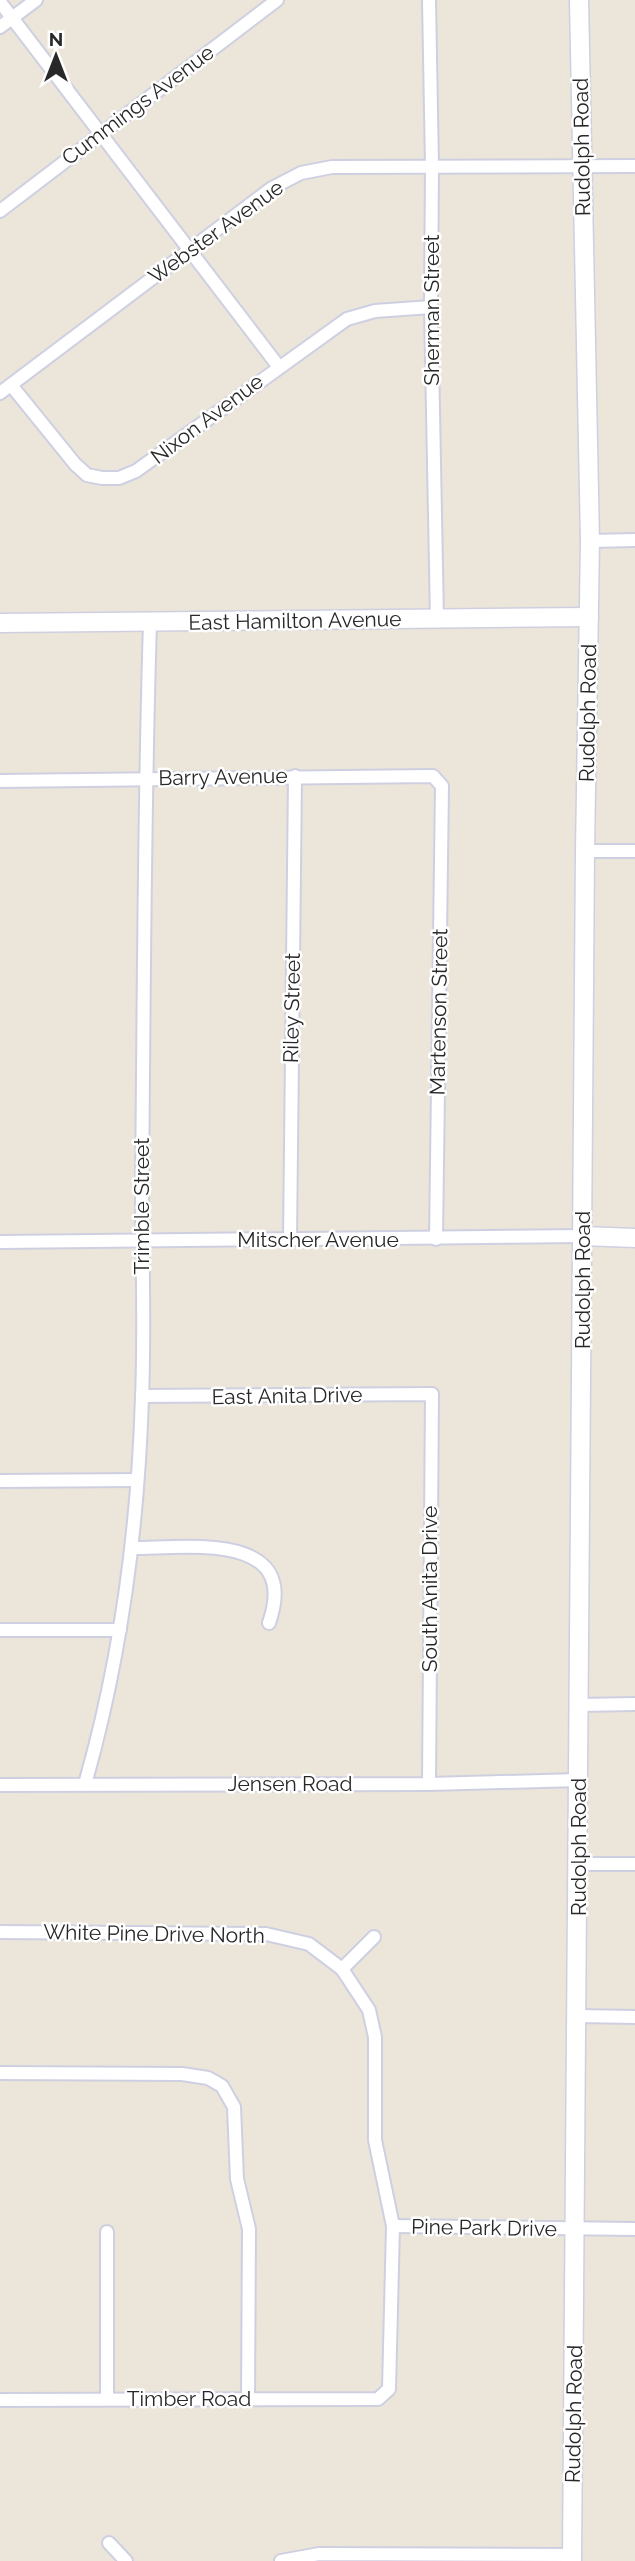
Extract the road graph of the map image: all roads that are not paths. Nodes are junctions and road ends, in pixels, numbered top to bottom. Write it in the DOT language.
graph roads {
  1 [pos="36,0"];
  2 [pos="277,0"];
  3 [pos="429,0"];
  4 [pos="579,0"];
  5 [pos="0,2"];
  6 [pos="12,18"];
  7 [pos="0,27"];
  8 [pos="99,135"];
  9 [pos="432,166"];
  10 [pos="582,166"];
  11 [pos="635,166"];
  12 [pos="0,211"];
  13 [pos="189,250"];
  14 [pos="430,307"];
  15 [pos="279,367"];
  16 [pos="11,385"];
  17 [pos="0,393"];
  18 [pos="635,540"];
  19 [pos="590,541"];
  20 [pos="590,617"];
  21 [pos="437,619"];
  22 [pos="0,623"];
  23 [pos="150,623"];
  24 [pos="295,776"];
  25 [pos="145,779"];
  26 [pos="0,781"];
  27 [pos="442,786"];
  28 [pos="585,851"];
  29 [pos="635,851"];
  30 [pos="583,1236"];
  31 [pos="635,1238"];
  32 [pos="436,1239"];
  33 [pos="142,1240"];
  34 [pos="290,1240"];
  35 [pos="0,1242"];
  36 [pos="432,1394"];
  37 [pos="142,1396"];
  38 [pos="137,1480"];
  39 [pos="0,1481"];
  40 [pos="133,1548"];
  41 [pos="269,1623"];
  42 [pos="0,1630"];
  43 [pos="120,1630"];
  44 [pos="635,1704"];
  45 [pos="579,1705"];
  46 [pos="579,1780"];
  47 [pos="85,1784"];
  48 [pos="429,1784"];
  49 [pos="0,1785"];
  50 [pos="579,1864"];
  51 [pos="635,1864"];
  52 [pos="0,1932"];
  53 [pos="374,1937"];
  54 [pos="342,1969"];
  55 [pos="577,2016"];
  56 [pos="635,2017"];
  57 [pos="0,2073"];
  58 [pos="393,2226"];
  59 [pos="576,2229"];
  60 [pos="635,2229"];
  61 [pos="107,2232"];
  62 [pos="107,2399"];
  63 [pos="248,2399"];
  64 [pos="378,2399"];
  65 [pos="0,2400"];
  66 [pos="109,2543"];
  67 [pos="572,2558"];
  68 [pos="126,2561"];
  69 [pos="281,2561"];
  1 -- 6 [label="street"];
  2 -- 8 [label="street, Cummings Avenue"];
  3 -- 9 [label="street, Sherman Street"];
  4 -- 10 [label="street, Rudolph Road"];
  5 -- 6 [label="street"];
  6 -- 7 [label="street"];
  6 -- 8 [label="street"];
  8 -- 12 [label="street, Cummings Avenue"];
  8 -- 13 [label="street"];
  9 -- 10 [label="street, Webster Avenue"];
  9 -- 13 [label="street, Webster Avenue"];
  9 -- 14 [label="street, Sherman Street"];
  10 -- 11 [label="street, Webster Avenue"];
  10 -- 19 [label="street, Rudolph Road"];
  13 -- 15 [label="street"];
  13 -- 16 [label="street, Webster Avenue"];
  14 -- 15 [label="street, Nixon Avenue"];
  14 -- 21 [label="street, Sherman Street"];
  15 -- 16 [label="street, Nixon Avenue"];
  16 -- 17 [label="street, Webster Avenue"];
  18 -- 19 [label="street"];
  19 -- 20 [label="street, Rudolph Road"];
  20 -- 21 [label="street, East Hamilton Avenue"];
  20 -- 28 [label="street, Rudolph Road"];
  21 -- 23 [label="street, East Hamilton Avenue"];
  22 -- 23 [label="street, East Hamilton Avenue"];
  23 -- 25 [label="street, Trimble Street"];
  24 -- 25 [label="street, Barry Avenue"];
  24 -- 27 [label="street, Barry Avenue"];
  24 -- 34 [label="street, Riley Street"];
  25 -- 26 [label="street, Barry Avenue"];
  25 -- 33 [label="street, Trimble Street"];
  27 -- 32 [label="street, Martenson Street"];
  28 -- 29 [label="street"];
  28 -- 30 [label="street, Rudolph Road"];
  30 -- 31 [label="street, Mitscher Avenue"];
  30 -- 32 [label="street, Mitscher Avenue"];
  30 -- 45 [label="street, Rudolph Road"];
  32 -- 34 [label="street, Mitscher Avenue"];
  33 -- 34 [label="street, Mitscher Avenue"];
  33 -- 35 [label="street, Mitscher Avenue"];
  33 -- 37 [label="street, Trimble Street"];
  36 -- 37 [label="street, East Anita Drive"];
  36 -- 48 [label="street, South Anita Drive"];
  37 -- 38 [label="street, Trimble Street"];
  38 -- 39 [label="street"];
  38 -- 40 [label="street, Trimble Street"];
  40 -- 41 [label="street"];
  40 -- 43 [label="street, Trimble Street"];
  42 -- 43 [label="street"];
  43 -- 47 [label="street, Trimble Street"];
  44 -- 45 [label="street"];
  45 -- 46 [label="street, Rudolph Road"];
  46 -- 48 [label="street, Jensen Road"];
  46 -- 50 [label="street, Rudolph Road"];
  47 -- 48 [label="street, Jensen Road"];
  47 -- 49 [label="street, Jensen Road"];
  50 -- 51 [label="street"];
  50 -- 55 [label="street, Rudolph Road"];
  52 -- 54 [label="street, White Pine Drive North"];
  53 -- 54 [label="street"];
  54 -- 58 [label="street, White Pine Drive North"];
  55 -- 56 [label="street"];
  55 -- 59 [label="street, Rudolph Road"];
  57 -- 63 [label="street"];
  58 -- 59 [label="street, Pine Park Drive"];
  58 -- 64 [label="street, White Pine Drive North"];
  59 -- 60 [label="street, Pine Park Drive"];
  59 -- 67 [label="street, Rudolph Road"];
  61 -- 62 [label="street"];
  62 -- 63 [label="street, Timber Road"];
  62 -- 65 [label="street, Timber Road"];
  63 -- 64 [label="street, Timber Road"];
  66 -- 68 [label="street"];
  67 -- 69 [label="street"];
}
